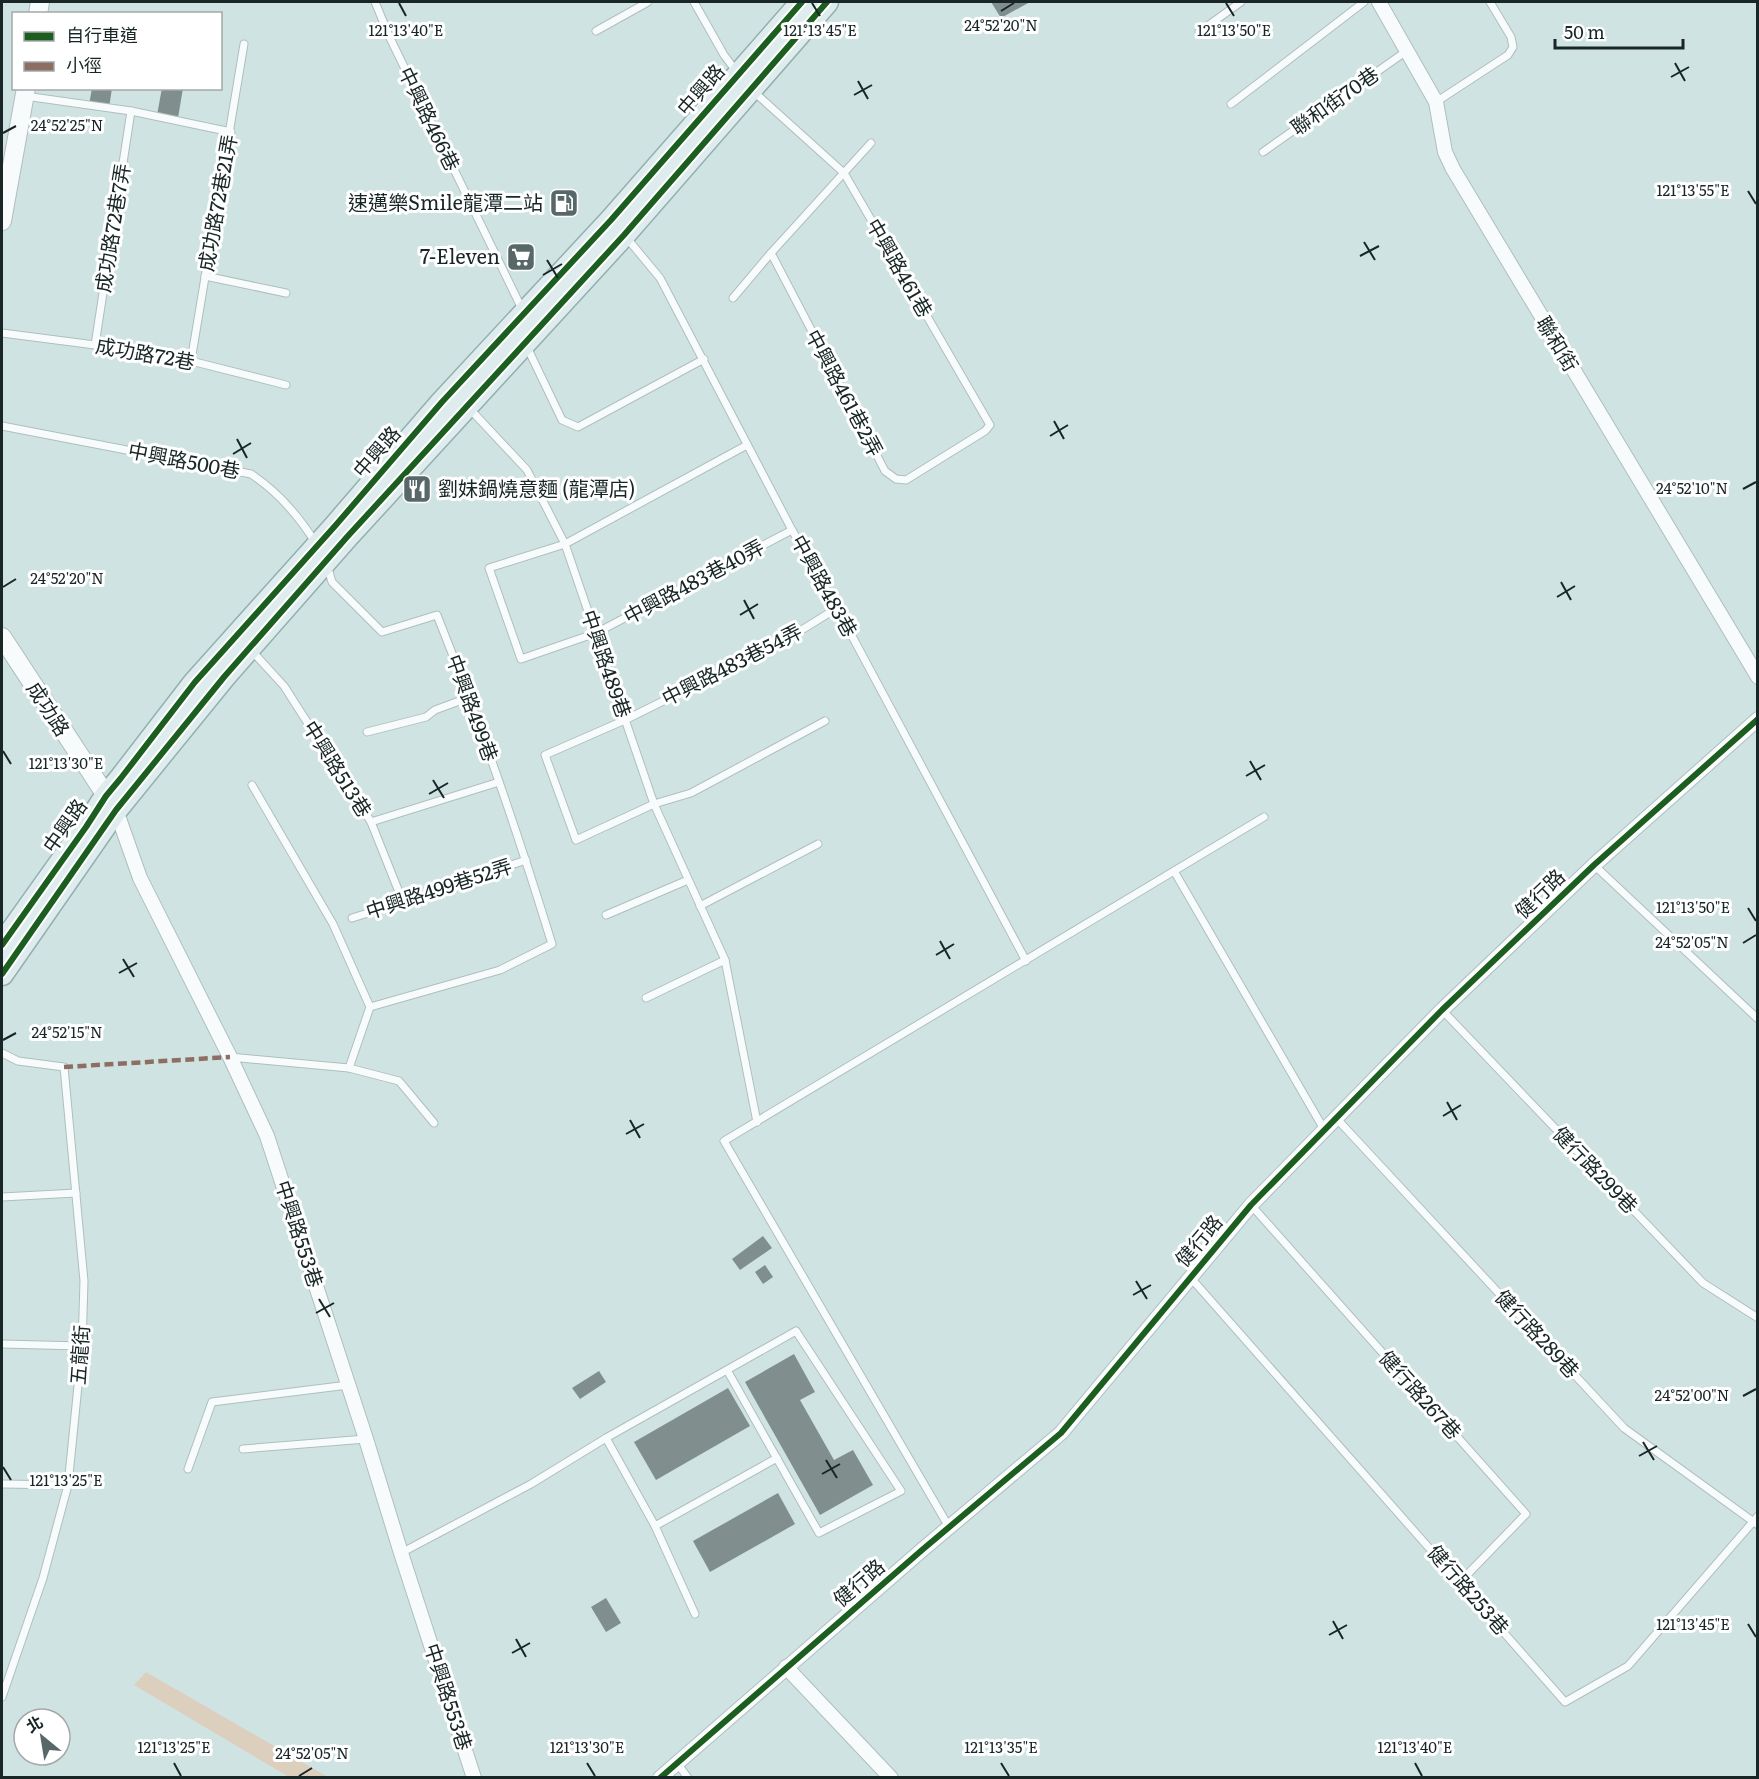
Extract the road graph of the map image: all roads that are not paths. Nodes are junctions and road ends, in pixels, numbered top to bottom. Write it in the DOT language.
graph roads {
  1 [pos="375,2"];
  2 [pos="648,2"];
  3 [pos="694,2"];
  4 [pos="802,2"];
  5 [pos="827,2"];
  6 [pos="1241,2"];
  7 [pos="1364,2"];
  8 [pos="1379,2"];
  9 [pos="1490,2"];
  10 [pos="596,31"];
  11 [pos="1199,32"];
  12 [pos="244,44"];
  13 [pos="1407,50"];
  14 [pos="745,81"];
  15 [pos="25,92"];
  16 [pos="1436,102"];
  17 [pos="1231,104"];
  18 [pos="131,111"];
  19 [pos="231,132"];
  20 [pos="872,143"];
  21 [pos="1263,152"];
  22 [pos="844,173"];
  23 [pos="2,221"];
  24 [pos="617,227"];
  25 [pos="771,253"];
  26 [pos="205,276"];
  27 [pos="286,293"];
  28 [pos="733,297"];
  29 [pos="529,329"];
  30 [pos="2,333"];
  31 [pos="95,345"];
  32 [pos="704,359"];
  33 [pos="191,361"];
  34 [pos="286,385"];
  35 [pos="459,400"];
  36 [pos="2,426"];
  37 [pos="747,445"];
  38 [pos="944,456"];
  39 [pos="792,530"];
  40 [pos="565,544"];
  41 [pos="321,554"];
  42 [pos="837,608"];
  43 [pos="596,633"];
  44 [pos="2,637"];
  45 [pos="249,648"];
  46 [pos="1758,676"];
  47 [pos="470,698"];
  48 [pos="1758,719"];
  49 [pos="625,720"];
  50 [pos="825,721"];
  51 [pos="368,732"];
  52 [pos="499,782"];
  53 [pos="252,785"];
  54 [pos="111,803"];
  55 [pos="654,804"];
  56 [pos="1264,817"];
  57 [pos="370,822"];
  58 [pos="818,844"];
  59 [pos="526,860"];
  60 [pos="1594,865"];
  61 [pos="1174,871"];
  62 [pos="688,880"];
  63 [pos="403,903"];
  64 [pos="700,906"];
  65 [pos="606,915"];
  66 [pos="352,918"];
  67 [pos="2,945"];
  68 [pos="725,960"];
  69 [pos="1026,961"];
  70 [pos="2,974"];
  71 [pos="646,998"];
  72 [pos="370,1007"];
  73 [pos="1442,1010"];
  74 [pos="1758,1019"];
  75 [pos="2,1053"];
  76 [pos="230,1057"];
  77 [pos="349,1068"];
  78 [pos="1336,1119"];
  79 [pos="757,1122"];
  80 [pos="434,1123"];
  81 [pos="1325,1131"];
  82 [pos="76,1193"];
  83 [pos="2,1197"];
  84 [pos="1251,1205"];
  85 [pos="1190,1277"];
  86 [pos="1758,1318"];
  87 [pos="2,1344"];
  88 [pos="82,1346"];
  89 [pos="728,1370"];
  90 [pos="348,1384"];
  91 [pos="606,1438"];
  92 [pos="366,1439"];
  93 [pos="243,1449"];
  94 [pos="777,1458"];
  95 [pos="188,1469"];
  96 [pos="2,1484"];
  97 [pos="68,1485"];
  98 [pos="1756,1521"];
  99 [pos="655,1526"];
  100 [pos="949,1527"];
  101 [pos="401,1553"];
  102 [pos="1460,1582"];
  103 [pos="695,1614"];
  104 [pos="786,1667"];
  105 [pos="2,1697"];
  106 [pos="676,1762"];
  107 [pos="474,1778"];
  108 [pos="660,1778"];
  109 [pos="688,1778"];
  110 [pos="891,1778"];
  1 -- 29 [label="lane, 中興路466巷"];
  2 -- 10 [label="lane"];
  3 -- 14 [label="lane, 中興路461巷"];
  4 -- 14 [label="main road, 中興路"];
  5 -- 14 [label="main road, 中興路"];
  6 -- 11 [label="lane"];
  7 -- 17 [label="lane"];
  8 -- 13 [label="street, 聯和街"];
  9 -- 16 [label="lane"];
  12 -- 19 [label="lane, 成功路72巷21弄"];
  13 -- 16 [label="street, 聯和街"];
  13 -- 21 [label="lane, 聯和街70巷"];
  14 -- 22 [label="lane, 中興路461巷"];
  14 -- 24 [label="main road, 中興路"];
  15 -- 18 [label="lane"];
  15 -- 23 [label="street"];
  16 -- 46 [label="street, 聯和街"];
  18 -- 19 [label="lane"];
  18 -- 31 [label="lane, 成功路72巷7弄"];
  19 -- 26 [label="lane, 成功路72巷21弄"];
  20 -- 22 [label="lane"];
  22 -- 25 [label="lane"];
  22 -- 38 [label="lane, 中興路461巷"];
  24 -- 29 [label="main road, 中興路"];
  24 -- 32 [label="lane, 中興路483巷"];
  25 -- 28 [label="lane"];
  25 -- 38 [label="lane, 中興路461巷2弄"];
  26 -- 27 [label="lane"];
  26 -- 33 [label="lane, 成功路72巷21弄"];
  29 -- 32 [label="lane, 中興路466巷"];
  29 -- 35 [label="main road, 中興路"];
  29 -- 35 [label="main road, 中興路"];
  30 -- 31 [label="lane, 成功路72巷"];
  31 -- 33 [label="lane, 成功路72巷"];
  32 -- 37 [label="lane, 中興路483巷"];
  33 -- 34 [label="lane, 成功路72巷"];
  35 -- 40 [label="lane, 中興路489巷"];
  35 -- 41 [label="main road, 中興路"];
  36 -- 41 [label="lane, 中興路500巷"];
  37 -- 39 [label="lane, 中興路483巷"];
  37 -- 40 [label="lane"];
  39 -- 42 [label="lane, 中興路483巷"];
  39 -- 43 [label="lane, 中興路483巷40弄"];
  40 -- 43 [label="lane, 中興路489巷"];
  40 -- 43 [label="lane, 中興路483巷40弄"];
  41 -- 45 [label="main road, 中興路"];
  41 -- 47 [label="lane, 中興路499巷"];
  41 -- 54 [label="main road, 中興路"];
  42 -- 49 [label="lane, 中興路483巷54弄"];
  42 -- 69 [label="lane, 中興路483巷"];
  43 -- 49 [label="lane, 中興路489巷"];
  44 -- 54 [label="street, 成功路"];
  45 -- 54 [label="main road, 中興路"];
  45 -- 57 [label="lane, 中興路513巷"];
  47 -- 51 [label="lane"];
  47 -- 52 [label="lane, 中興路499巷"];
  48 -- 60 [label="street, 健行路"];
  49 -- 55 [label="lane, 中興路489巷"];
  49 -- 55 [label="lane, 中興路483巷54弄"];
  50 -- 55 [label="lane"];
  52 -- 57 [label="lane"];
  52 -- 59 [label="lane, 中興路499巷"];
  53 -- 72 [label="lane"];
  54 -- 67 [label="main road, 中興路"];
  54 -- 70 [label="main road, 中興路"];
  54 -- 76 [label="street, 中興路553巷"];
  55 -- 62 [label="lane, 中興路489巷"];
  56 -- 61 [label="lane"];
  57 -- 63 [label="lane, 中興路513巷"];
  58 -- 64 [label="lane"];
  59 -- 63 [label="lane, 中興路499巷52弄"];
  59 -- 72 [label="lane, 中興路499巷"];
  60 -- 73 [label="street, 健行路"];
  60 -- 74 [label="lane"];
  61 -- 69 [label="lane"];
  61 -- 81 [label="lane"];
  62 -- 64 [label="lane, 中興路489巷"];
  62 -- 65 [label="lane"];
  63 -- 66 [label="lane, 中興路499巷52弄"];
  64 -- 68 [label="lane, 中興路489巷"];
  68 -- 71 [label="lane"];
  68 -- 79 [label="lane, 中興路489巷"];
  69 -- 79 [label="lane"];
  72 -- 77 [label="lane"];
  73 -- 78 [label="street, 健行路"];
  73 -- 86 [label="lane, 健行路299巷"];
  75 -- 82 [label="lane, 五龍街"];
  76 -- 77 [label="lane"];
  76 -- 90 [label="street, 中興路553巷"];
  77 -- 80 [label="lane"];
  78 -- 81 [label="street, 健行路"];
  78 -- 98 [label="lane, 健行路289巷"];
  79 -- 100 [label="lane"];
  81 -- 84 [label="street, 健行路"];
  82 -- 83 [label="lane"];
  82 -- 88 [label="lane, 五龍街"];
  84 -- 85 [label="street, 健行路"];
  84 -- 102 [label="lane, 健行路267巷"];
  85 -- 100 [label="street, 健行路"];
  85 -- 102 [label="lane, 健行路253巷"];
  87 -- 88 [label="lane"];
  88 -- 97 [label="lane, 五龍街"];
  89 -- 91 [label="lane"];
  89 -- 94 [label="lane"];
  89 -- 94 [label="lane"];
  90 -- 92 [label="street, 中興路553巷"];
  90 -- 95 [label="lane"];
  91 -- 99 [label="lane"];
  91 -- 101 [label="lane"];
  92 -- 93 [label="lane"];
  92 -- 101 [label="street, 中興路553巷"];
  94 -- 99 [label="lane"];
  96 -- 97 [label="lane"];
  97 -- 105 [label="lane, 五龍街"];
  98 -- 102 [label="lane, 健行路253巷"];
  99 -- 103 [label="lane"];
  100 -- 104 [label="street, 健行路"];
  101 -- 107 [label="street, 中興路553巷"];
  104 -- 106 [label="street, 健行路"];
  104 -- 110 [label="street"];
  106 -- 108 [label="street, 健行路"];
  106 -- 109 [label="lane"];
}
